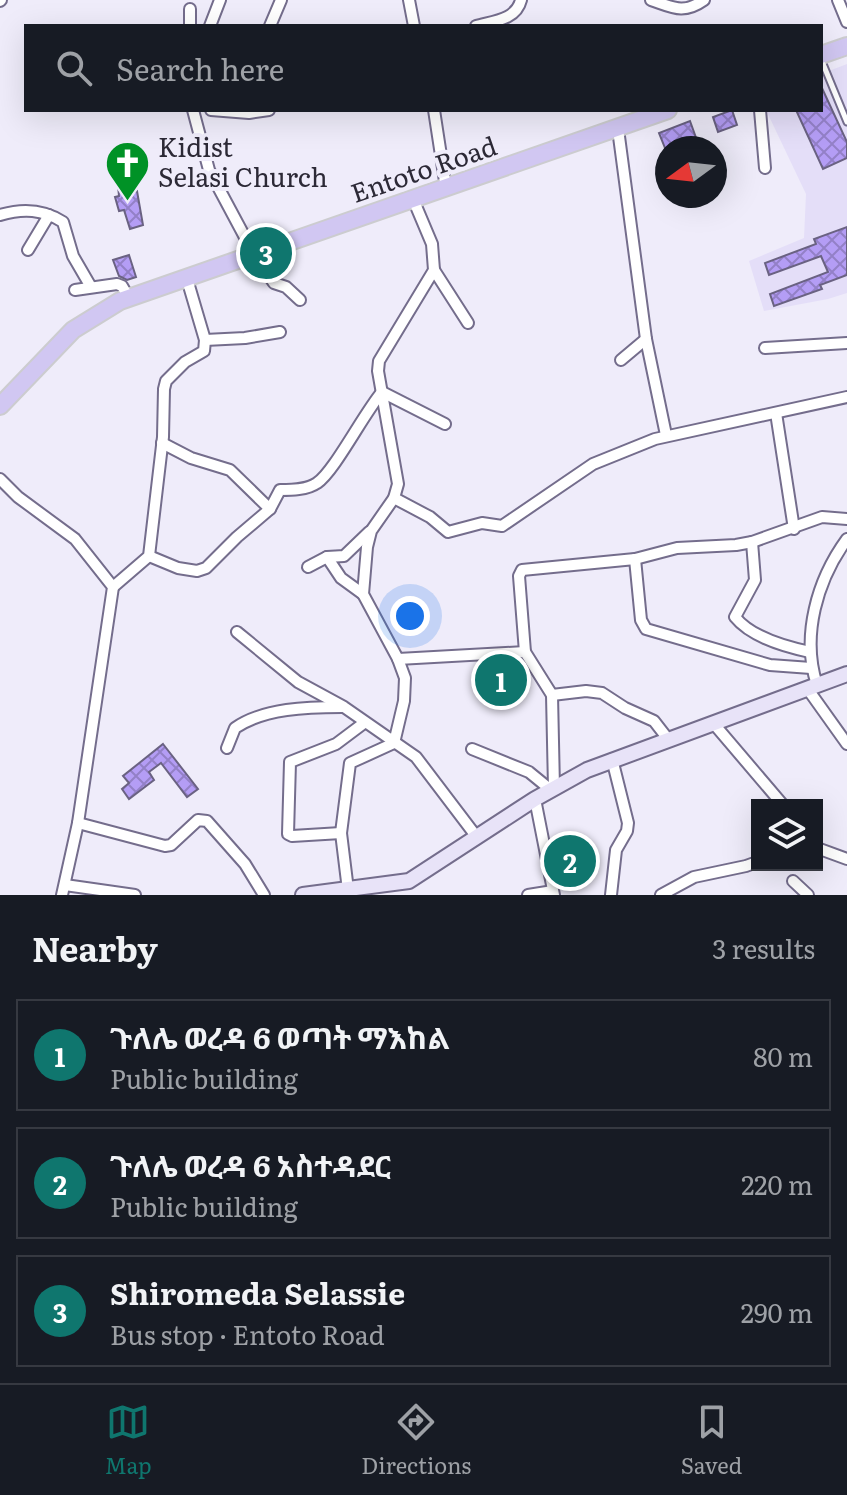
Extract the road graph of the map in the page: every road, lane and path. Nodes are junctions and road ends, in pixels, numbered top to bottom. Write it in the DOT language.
graph roads {
  1 [pos="220,0"];
  2 [pos="409,0"];
  3 [pos="521,0"];
  4 [pos="651,0"];
  5 [pos="704,0"];
  6 [pos="838,0"];
  7 [pos="277,2"];
  8 [pos="190,9"];
  9 [pos="847,22"];
  10 [pos="190,24"];
  11 [pos="211,24"];
  12 [pos="271,24"];
  13 [pos="414,24"];
  14 [pos="484,24"];
  15 [pos="847,46"];
  16 [pos="823,55"];
  17 [pos="823,61"];
  18 [pos="194,112"];
  19 [pos="434,112"];
  20 [pos="663,112"];
  21 [pos="760,112"];
  22 [pos="847,122"];
  23 [pos="618,129"];
  24 [pos="765,168"];
  25 [pos="446,188"];
  26 [pos="413,199"];
  27 [pos="0,215"];
  28 [pos="49,215"];
  29 [pos="28,250"];
  30 [pos="255,256"];
  31 [pos="434,270"];
  32 [pos="187,279"];
  33 [pos="91,287"];
  34 [pos="75,290"];
  35 [pos="129,298"];
  36 [pos="300,300"];
  37 [pos="468,323"];
  38 [pos="280,332"];
  39 [pos="646,339"];
  40 [pos="205,340"];
  41 [pos="847,343"];
  42 [pos="765,348"];
  43 [pos="621,360"];
  44 [pos="382,392"];
  45 [pos="847,397"];
  46 [pos="0,406"];
  47 [pos="776,413"];
  48 [pos="445,424"];
  49 [pos="666,435"];
  50 [pos="162,443"];
  51 [pos="0,479"];
  52 [pos="394,498"];
  53 [pos="270,509"];
  54 [pos="847,519"];
  55 [pos="794,529"];
  56 [pos="371,531"];
  57 [pos="847,539"];
  58 [pos="752,542"];
  59 [pos="149,556"];
  60 [pos="327,557"];
  61 [pos="635,559"];
  62 [pos="308,567"];
  63 [pos="113,587"];
  64 [pos="363,594"];
  65 [pos="237,632"];
  66 [pos="525,652"];
  67 [pos="810,652"];
  68 [pos="398,659"];
  69 [pos="811,668"];
  70 [pos="847,674"];
  71 [pos="812,686"];
  72 [pos="552,695"];
  73 [pos="344,707"];
  74 [pos="364,723"];
  75 [pos="714,724"];
  76 [pos="668,739"];
  77 [pos="394,743"];
  78 [pos="847,744"];
  79 [pos="227,748"];
  80 [pos="472,749"];
  81 [pos="612,759"];
  82 [pos="553,789"];
  83 [pos="535,799"];
  84 [pos="778,799"];
  85 [pos="78,823"];
  86 [pos="341,833"];
  87 [pos="476,836"];
  88 [pos="823,850"];
  89 [pos="847,859"];
  90 [pos="751,863"];
  91 [pos="793,881"];
  92 [pos="63,890"];
  93 [pos="340,892"];
  94 [pos="554,893"];
  95 [pos="135,895"];
  96 [pos="264,895"];
  97 [pos="303,895"];
  98 [pos="528,895"];
  99 [pos="611,895"];
  100 [pos="661,895"];
  101 [pos="808,895"];
  1 -- 11 [label="street"];
  2 -- 13 [label="street"];
  3 -- 14 [label="street"];
  4 -- 5 [label="street"];
  6 -- 9 [label="street"];
  7 -- 12 [label="street"];
  8 -- 10 [label="street"];
  15 -- 16 [label="main road"];
  17 -- 22 [label="lane"];
  18 -- 30 [label="street"];
  19 -- 25 [label="street"];
  20 -- 23 [label="main road, Entoto Road"];
  21 -- 24 [label="street"];
  23 -- 25 [label="main road, Entoto Road"];
  23 -- 39 [label="street"];
  25 -- 26 [label="main road, Entoto Road"];
  26 -- 30 [label="main road, Entoto Road"];
  26 -- 31 [label="street"];
  27 -- 28 [label="street"];
  28 -- 29 [label="street"];
  28 -- 33 [label="street"];
  30 -- 32 [label="main road, Entoto Road"];
  30 -- 36 [label="street"];
  31 -- 37 [label="street"];
  31 -- 44 [label="street"];
  32 -- 35 [label="main road, Entoto Road"];
  32 -- 40 [label="street"];
  33 -- 34 [label="street"];
  33 -- 35 [label="street"];
  35 -- 46 [label="main road, Entoto Road"];
  38 -- 40 [label="street"];
  39 -- 43 [label="street"];
  39 -- 49 [label="street"];
  40 -- 50 [label="street"];
  41 -- 42 [label="street"];
  44 -- 48 [label="street"];
  44 -- 52 [label="street"];
  44 -- 53 [label="street"];
  45 -- 47 [label="street"];
  47 -- 49 [label="street"];
  47 -- 55 [label="street"];
  49 -- 52 [label="street"];
  50 -- 53 [label="street"];
  50 -- 59 [label="street"];
  51 -- 63 [label="street"];
  52 -- 56 [label="street"];
  53 -- 59 [label="street"];
  54 -- 55 [label="street"];
  55 -- 58 [label="street"];
  56 -- 60 [label="street"];
  56 -- 64 [label="street"];
  57 -- 67 [label="street"];
  58 -- 61 [label="street"];
  58 -- 67 [label="street"];
  59 -- 63 [label="street"];
  60 -- 62 [label="street"];
  60 -- 64 [label="street"];
  61 -- 66 [label="street"];
  61 -- 69 [label="street"];
  63 -- 85 [label="street"];
  64 -- 68 [label="street"];
  65 -- 73 [label="street"];
  66 -- 68 [label="street"];
  66 -- 72 [label="street"];
  67 -- 69 [label="street"];
  68 -- 77 [label="street"];
  69 -- 71 [label="street"];
  70 -- 71 [label="street"];
  71 -- 75 [label="street"];
  71 -- 78 [label="street"];
  72 -- 76 [label="street"];
  72 -- 82 [label="street"];
  73 -- 74 [label="street"];
  73 -- 79 [label="street"];
  74 -- 77 [label="street"];
  74 -- 86 [label="street"];
  75 -- 76 [label="street"];
  75 -- 84 [label="street"];
  76 -- 81 [label="street"];
  77 -- 86 [label="street"];
  77 -- 87 [label="street"];
  80 -- 82 [label="street"];
  81 -- 82 [label="street"];
  81 -- 99 [label="street"];
  82 -- 83 [label="street"];
  83 -- 87 [label="street"];
  83 -- 94 [label="street"];
  85 -- 92 [label="street"];
  85 -- 96 [label="street"];
  86 -- 93 [label="street"];
  87 -- 93 [label="street"];
  88 -- 89 [label="street"];
  90 -- 100 [label="street"];
  91 -- 101 [label="street"];
  92 -- 95 [label="street"];
  93 -- 97 [label="street"];
  94 -- 98 [label="street"];
}
